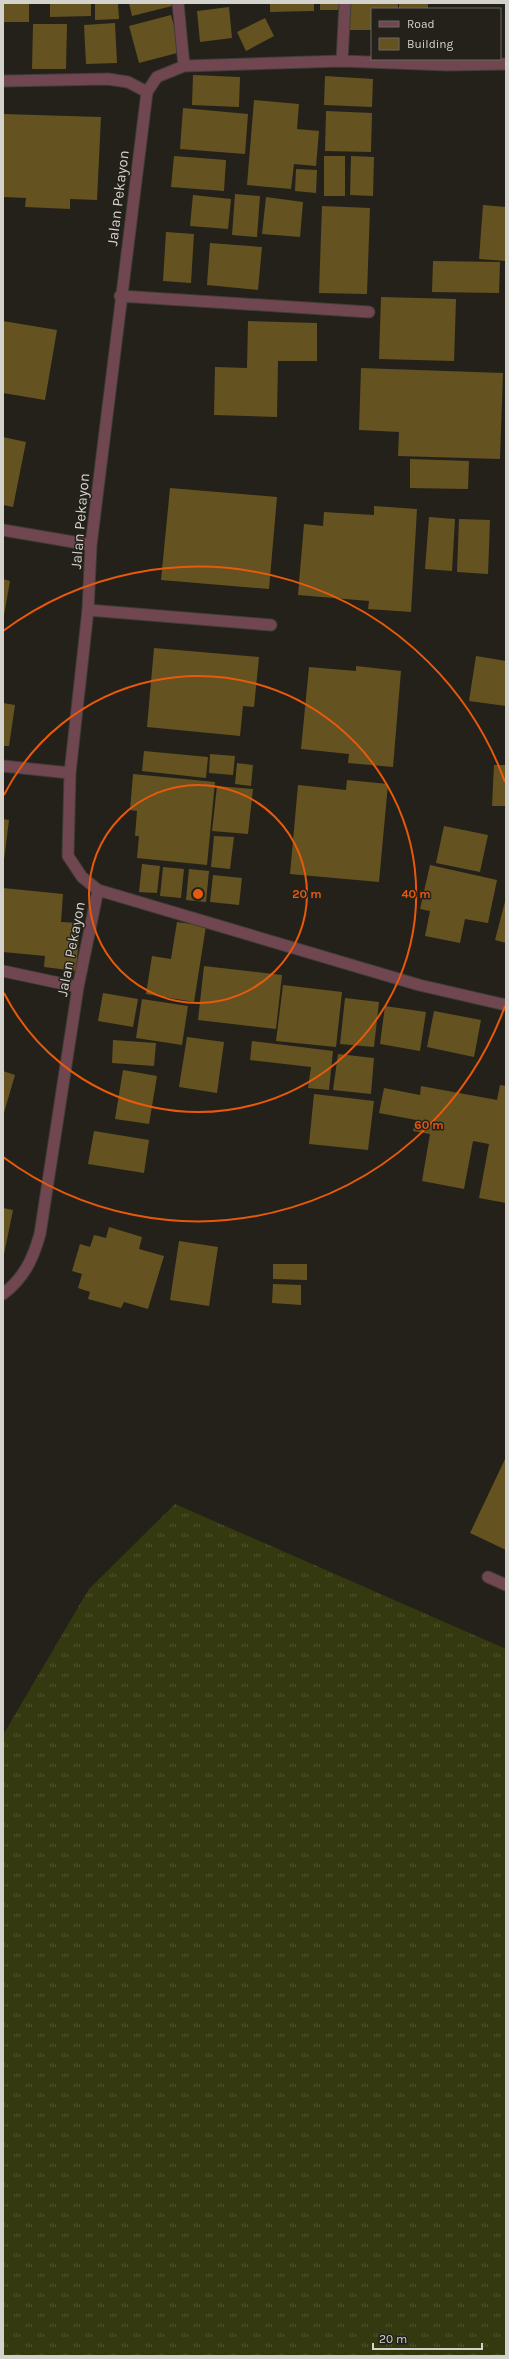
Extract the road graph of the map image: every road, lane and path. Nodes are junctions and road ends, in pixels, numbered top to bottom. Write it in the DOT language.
graph roads {
  1 [pos="178,3"];
  2 [pos="345,3"];
  3 [pos="342,61"];
  4 [pos="506,64"];
  5 [pos="184,66"];
  6 [pos="3,81"];
  7 [pos="147,92"];
  8 [pos="120,296"];
  9 [pos="369,312"];
  10 [pos="3,530"];
  11 [pos="91,545"];
  12 [pos="88,610"];
  13 [pos="271,626"];
  14 [pos="3,766"];
  15 [pos="70,773"];
  16 [pos="98,890"];
  17 [pos="3,971"];
  18 [pos="78,987"];
  19 [pos="506,1005"];
  20 [pos="3,1294"];
  21 [pos="488,1577"];
  22 [pos="506,1585"];
  1 -- 5 [label="street"];
  2 -- 3 [label="street"];
  3 -- 4 [label="street"];
  3 -- 5 [label="street"];
  5 -- 7 [label="street"];
  6 -- 7 [label="street"];
  7 -- 8 [label="street, Jalan Pekayon"];
  8 -- 9 [label="street"];
  8 -- 11 [label="street, Jalan Pekayon"];
  10 -- 11 [label="street"];
  11 -- 12 [label="street, Jalan Pekayon"];
  12 -- 13 [label="street"];
  12 -- 15 [label="street, Jalan Pekayon"];
  14 -- 15 [label="street"];
  15 -- 16 [label="street, Jalan Pekayon"];
  16 -- 18 [label="street, Jalan Pekayon"];
  16 -- 19 [label="street"];
  17 -- 18 [label="street"];
  18 -- 20 [label="street, Jalan Pekayon"];
  21 -- 22 [label="street"];
}
